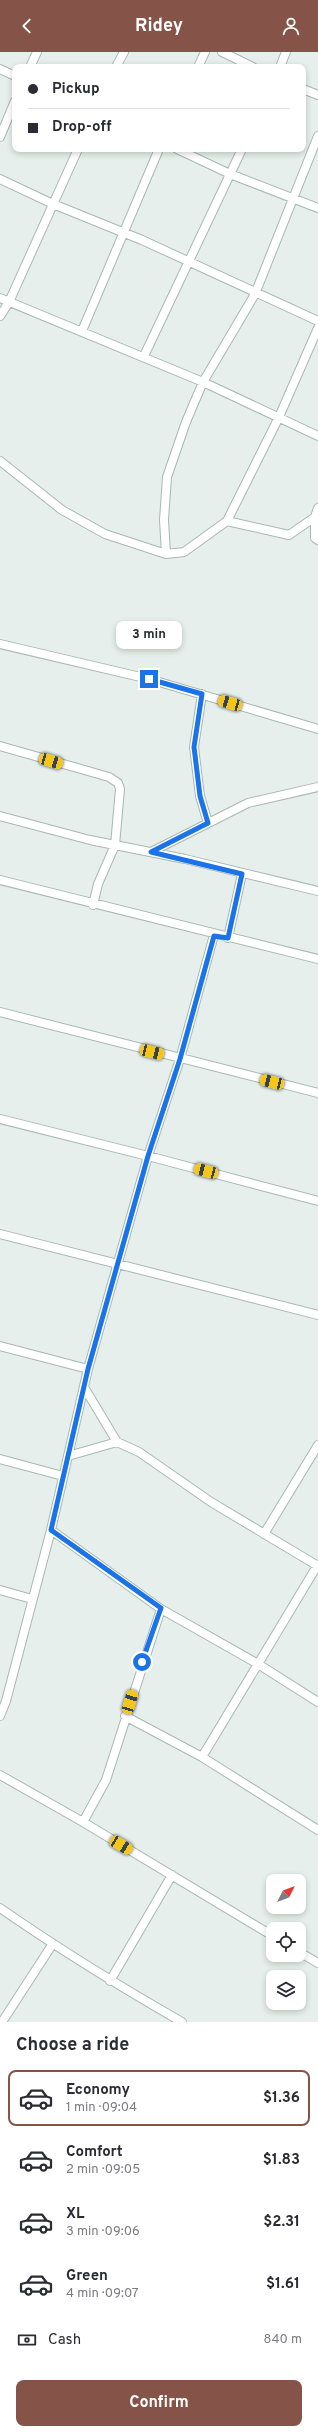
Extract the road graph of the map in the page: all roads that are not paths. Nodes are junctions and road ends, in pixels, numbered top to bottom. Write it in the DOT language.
graph roads {
  1 [pos="38,52"];
  2 [pos="124,52"];
  3 [pos="205,52"];
  4 [pos="222,52"];
  5 [pos="286,52"];
  6 [pos="32,64"];
  7 [pos="118,64"];
  8 [pos="199,64"];
  9 [pos="247,64"];
  10 [pos="281,64"];
  11 [pos="0,69"];
  12 [pos="12,75"];
  13 [pos="306,90"];
  14 [pos="318,95"];
  15 [pos="12,109"];
  16 [pos="318,136"];
  17 [pos="0,137"];
  18 [pos="77,152"];
  19 [pos="158,152"];
  20 [pos="183,152"];
  21 [pos="241,152"];
  22 [pos="230,174"];
  23 [pos="0,179"];
  24 [pos="293,196"];
  25 [pos="53,204"];
  26 [pos="318,208"];
  27 [pos="123,233"];
  28 [pos="188,263"];
  29 [pos="255,294"];
  30 [pos="0,298"];
  31 [pos="9,302"];
  32 [pos="0,316"];
  33 [pos="318,321"];
  34 [pos="318,328"];
  35 [pos="82,331"];
  36 [pos="144,356"];
  37 [pos="204,382"];
  38 [pos="279,417"];
  39 [pos="318,436"];
  40 [pos="0,461"];
  41 [pos="318,508"];
  42 [pos="315,517"];
  43 [pos="227,521"];
  44 [pos="318,540"];
  45 [pos="166,554"];
  46 [pos="0,644"];
  47 [pos="202,694"];
  48 [pos="318,729"];
  49 [pos="0,746"];
  50 [pos="318,787"];
  51 [pos="0,816"];
  52 [pos="208,823"];
  53 [pos="115,845"];
  54 [pos="151,852"];
  55 [pos="242,874"];
  56 [pos="0,880"];
  57 [pos="318,891"];
  58 [pos="93,905"];
  59 [pos="214,936"];
  60 [pos="228,938"];
  61 [pos="318,959"];
  62 [pos="0,1012"];
  63 [pos="180,1059"];
  64 [pos="318,1093"];
  65 [pos="0,1119"];
  66 [pos="148,1156"];
  67 [pos="318,1201"];
  68 [pos="0,1234"];
  69 [pos="118,1263"];
  70 [pos="318,1315"];
  71 [pos="0,1346"];
  72 [pos="88,1369"];
  73 [pos="84,1387"];
  74 [pos="117,1442"];
  75 [pos="318,1444"];
  76 [pos="68,1456"];
  77 [pos="0,1459"];
  78 [pos="63,1476"];
  79 [pos="51,1530"];
  80 [pos="264,1534"];
  81 [pos="318,1566"];
  82 [pos="0,1590"];
  83 [pos="32,1599"];
  84 [pos="161,1608"];
  85 [pos="258,1664"];
  86 [pos="318,1702"];
  87 [pos="0,1716"];
  88 [pos="125,1716"];
  89 [pos="202,1757"];
  90 [pos="0,1775"];
  91 [pos="84,1822"];
  92 [pos="318,1830"];
  93 [pos="172,1875"];
  94 [pos="0,1908"];
  95 [pos="266,1932"];
  96 [pos="52,1945"];
  97 [pos="306,1956"];
  98 [pos="318,1963"];
  99 [pos="110,1981"];
  100 [pos="2,2022"];
  101 [pos="182,2022"];
  1 -- 6 [label="street"];
  2 -- 7 [label="street"];
  3 -- 8 [label="street"];
  4 -- 9 [label="street"];
  5 -- 10 [label="street"];
  11 -- 12 [label="street"];
  13 -- 14 [label="street"];
  15 -- 17 [label="street"];
  16 -- 24 [label="street"];
  18 -- 25 [label="street"];
  19 -- 27 [label="street"];
  20 -- 22 [label="street"];
  21 -- 22 [label="street"];
  22 -- 24 [label="street"];
  22 -- 28 [label="street"];
  23 -- 25 [label="street"];
  24 -- 26 [label="street"];
  24 -- 29 [label="street"];
  25 -- 27 [label="street"];
  25 -- 31 [label="street"];
  27 -- 28 [label="street"];
  27 -- 35 [label="street"];
  28 -- 29 [label="street"];
  28 -- 36 [label="street"];
  29 -- 33 [label="street"];
  29 -- 37 [label="street"];
  30 -- 31 [label="street"];
  31 -- 32 [label="street"];
  31 -- 35 [label="street"];
  34 -- 38 [label="street"];
  35 -- 36 [label="street"];
  36 -- 37 [label="street"];
  37 -- 38 [label="street"];
  37 -- 45 [label="street"];
  38 -- 39 [label="street"];
  38 -- 43 [label="street"];
  40 -- 45 [label="street"];
  41 -- 42 [label="street"];
  42 -- 43 [label="street"];
  42 -- 44 [label="street"];
  43 -- 45 [label="street"];
  46 -- 47 [label="street"];
  47 -- 48 [label="street"];
  47 -- 52 [label="street"];
  49 -- 53 [label="street"];
  50 -- 52 [label="street"];
  51 -- 53 [label="street"];
  52 -- 54 [label="street"];
  53 -- 54 [label="street"];
  53 -- 58 [label="street"];
  54 -- 55 [label="street"];
  55 -- 57 [label="street"];
  55 -- 60 [label="street"];
  56 -- 58 [label="street"];
  58 -- 59 [label="street"];
  59 -- 60 [label="street"];
  59 -- 63 [label="street"];
  60 -- 61 [label="street"];
  62 -- 63 [label="street"];
  63 -- 64 [label="street"];
  63 -- 66 [label="street"];
  65 -- 66 [label="street"];
  66 -- 67 [label="street"];
  66 -- 69 [label="street"];
  68 -- 69 [label="street"];
  69 -- 70 [label="street"];
  69 -- 72 [label="street"];
  71 -- 72 [label="street"];
  72 -- 73 [label="street"];
  73 -- 74 [label="street"];
  73 -- 76 [label="street"];
  74 -- 76 [label="street"];
  74 -- 80 [label="street"];
  75 -- 80 [label="street"];
  76 -- 78 [label="street"];
  77 -- 78 [label="street"];
  78 -- 79 [label="street"];
  79 -- 83 [label="street"];
  79 -- 84 [label="street"];
  80 -- 81 [label="street"];
  81 -- 85 [label="street"];
  82 -- 83 [label="street"];
  83 -- 87 [label="street"];
  84 -- 85 [label="street"];
  84 -- 88 [label="street"];
  85 -- 86 [label="street"];
  85 -- 89 [label="street"];
  88 -- 89 [label="street"];
  88 -- 91 [label="street"];
  89 -- 92 [label="street"];
  90 -- 91 [label="street"];
  91 -- 93 [label="street"];
  93 -- 95 [label="street"];
  93 -- 99 [label="street"];
  94 -- 96 [label="street"];
  96 -- 99 [label="street"];
  96 -- 100 [label="street"];
  97 -- 98 [label="street"];
  99 -- 101 [label="street"];
}
